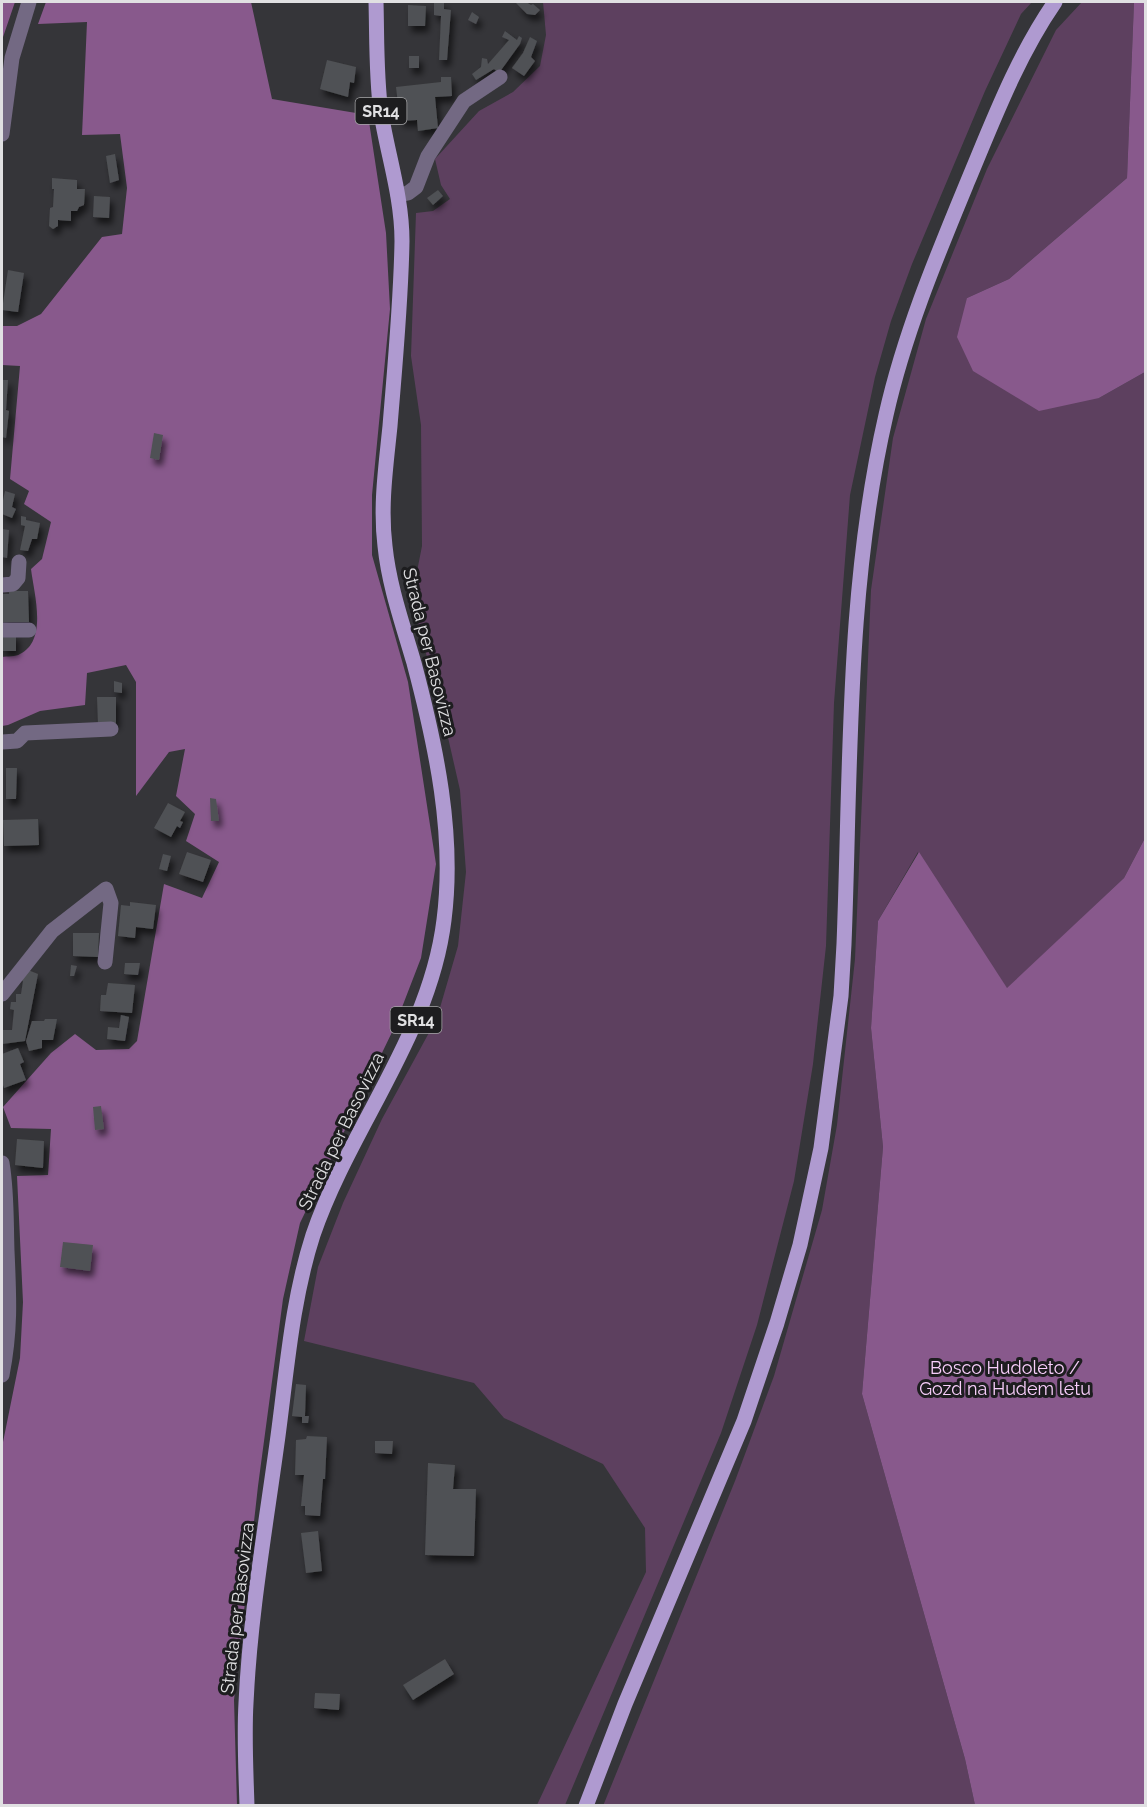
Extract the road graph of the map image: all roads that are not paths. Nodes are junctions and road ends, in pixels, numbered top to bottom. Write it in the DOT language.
graph roads {
  1 [pos="29,2"];
  2 [pos="376,2"];
  3 [pos="1055,2"];
  4 [pos="500,77"];
  5 [pos="2,134"];
  6 [pos="398,195"];
  7 [pos="19,562"];
  8 [pos="2,585"];
  9 [pos="2,630"];
  10 [pos="28,630"];
  11 [pos="111,729"];
  12 [pos="2,742"];
  13 [pos="105,962"];
  14 [pos="2,994"];
  15 [pos="2,1163"];
  16 [pos="2,1375"];
  17 [pos="247,1806"];
  18 [pos="586,1806"];
  1 -- 5 [label="street"];
  2 -- 6 [label="main road, Strada per Basovizza / SR14"];
  3 -- 18 [label="main road"];
  4 -- 6 [label="street"];
  6 -- 17 [label="main road, Strada per Basovizza / SR14"];
  7 -- 8 [label="street"];
  9 -- 10 [label="street"];
  11 -- 12 [label="street"];
  13 -- 14 [label="street"];
  15 -- 16 [label="street"];
}
